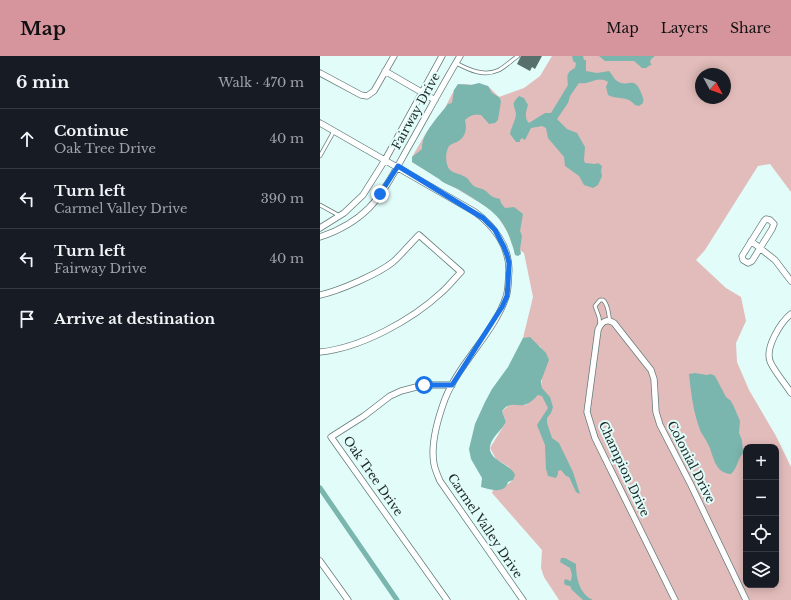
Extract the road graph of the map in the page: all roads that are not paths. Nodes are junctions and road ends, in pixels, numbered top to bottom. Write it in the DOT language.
graph roads {
  1 [pos="394,56"];
  2 [pos="442,56"];
  3 [pos="460,56"];
  4 [pos="518,56"];
  5 [pos="456,63"];
  6 [pos="385,71"];
  7 [pos="320,72"];
  8 [pos="423,92"];
  9 [pos="435,100"];
  10 [pos="320,123"];
  11 [pos="334,131"];
  12 [pos="320,156"];
  13 [pos="385,160"];
  14 [pos="398,166"];
  15 [pos="320,205"];
  16 [pos="340,216"];
  17 [pos="320,228"];
  18 [pos="320,237"];
  19 [pos="751,241"];
  20 [pos="761,248"];
  21 [pos="791,281"];
  22 [pos="320,295"];
  23 [pos="791,314"];
  24 [pos="608,321"];
  25 [pos="600,326"];
  26 [pos="320,352"];
  27 [pos="452,385"];
  28 [pos="791,393"];
  29 [pos="320,561"];
  30 [pos="348,600"];
  31 [pos="447,600"];
  32 [pos="523,600"];
  33 [pos="675,600"];
  34 [pos="746,600"];
  1 -- 6 [label="street"];
  2 -- 8 [label="street, Fairway Drive"];
  3 -- 5 [label="street, Fairway Drive"];
  4 -- 5 [label="lane"];
  5 -- 9 [label="street, Fairway Drive"];
  6 -- 7 [label="street"];
  6 -- 8 [label="street"];
  8 -- 9 [label="street"];
  8 -- 13 [label="street, Fairway Drive"];
  9 -- 14 [label="street, Fairway Drive"];
  10 -- 11 [label="street, Carmel Valley Drive"];
  11 -- 12 [label="lane"];
  11 -- 13 [label="street, Carmel Valley Drive"];
  13 -- 14 [label="street, Carmel Valley Drive"];
  13 -- 16 [label="street, Fairway Drive"];
  14 -- 18 [label="street, Fairway Drive"];
  14 -- 27 [label="street, Carmel Valley Drive"];
  15 -- 16 [label="lane"];
  16 -- 17 [label="street, Fairway Drive"];
  19 -- 20 [label="street"];
  19 -- 20 [label="street"];
  19 -- 20 [label="street"];
  20 -- 21 [label="street"];
  22 -- 26 [label="street"];
  23 -- 28 [label="street"];
  24 -- 25 [label="street"];
  24 -- 25 [label="lane"];
  24 -- 34 [label="street, Colonial Drive"];
  25 -- 33 [label="street, Champion Drive"];
  27 -- 31 [label="street, Oak Tree Drive"];
  27 -- 32 [label="street, Carmel Valley Drive"];
  29 -- 30 [label="street"];
}
